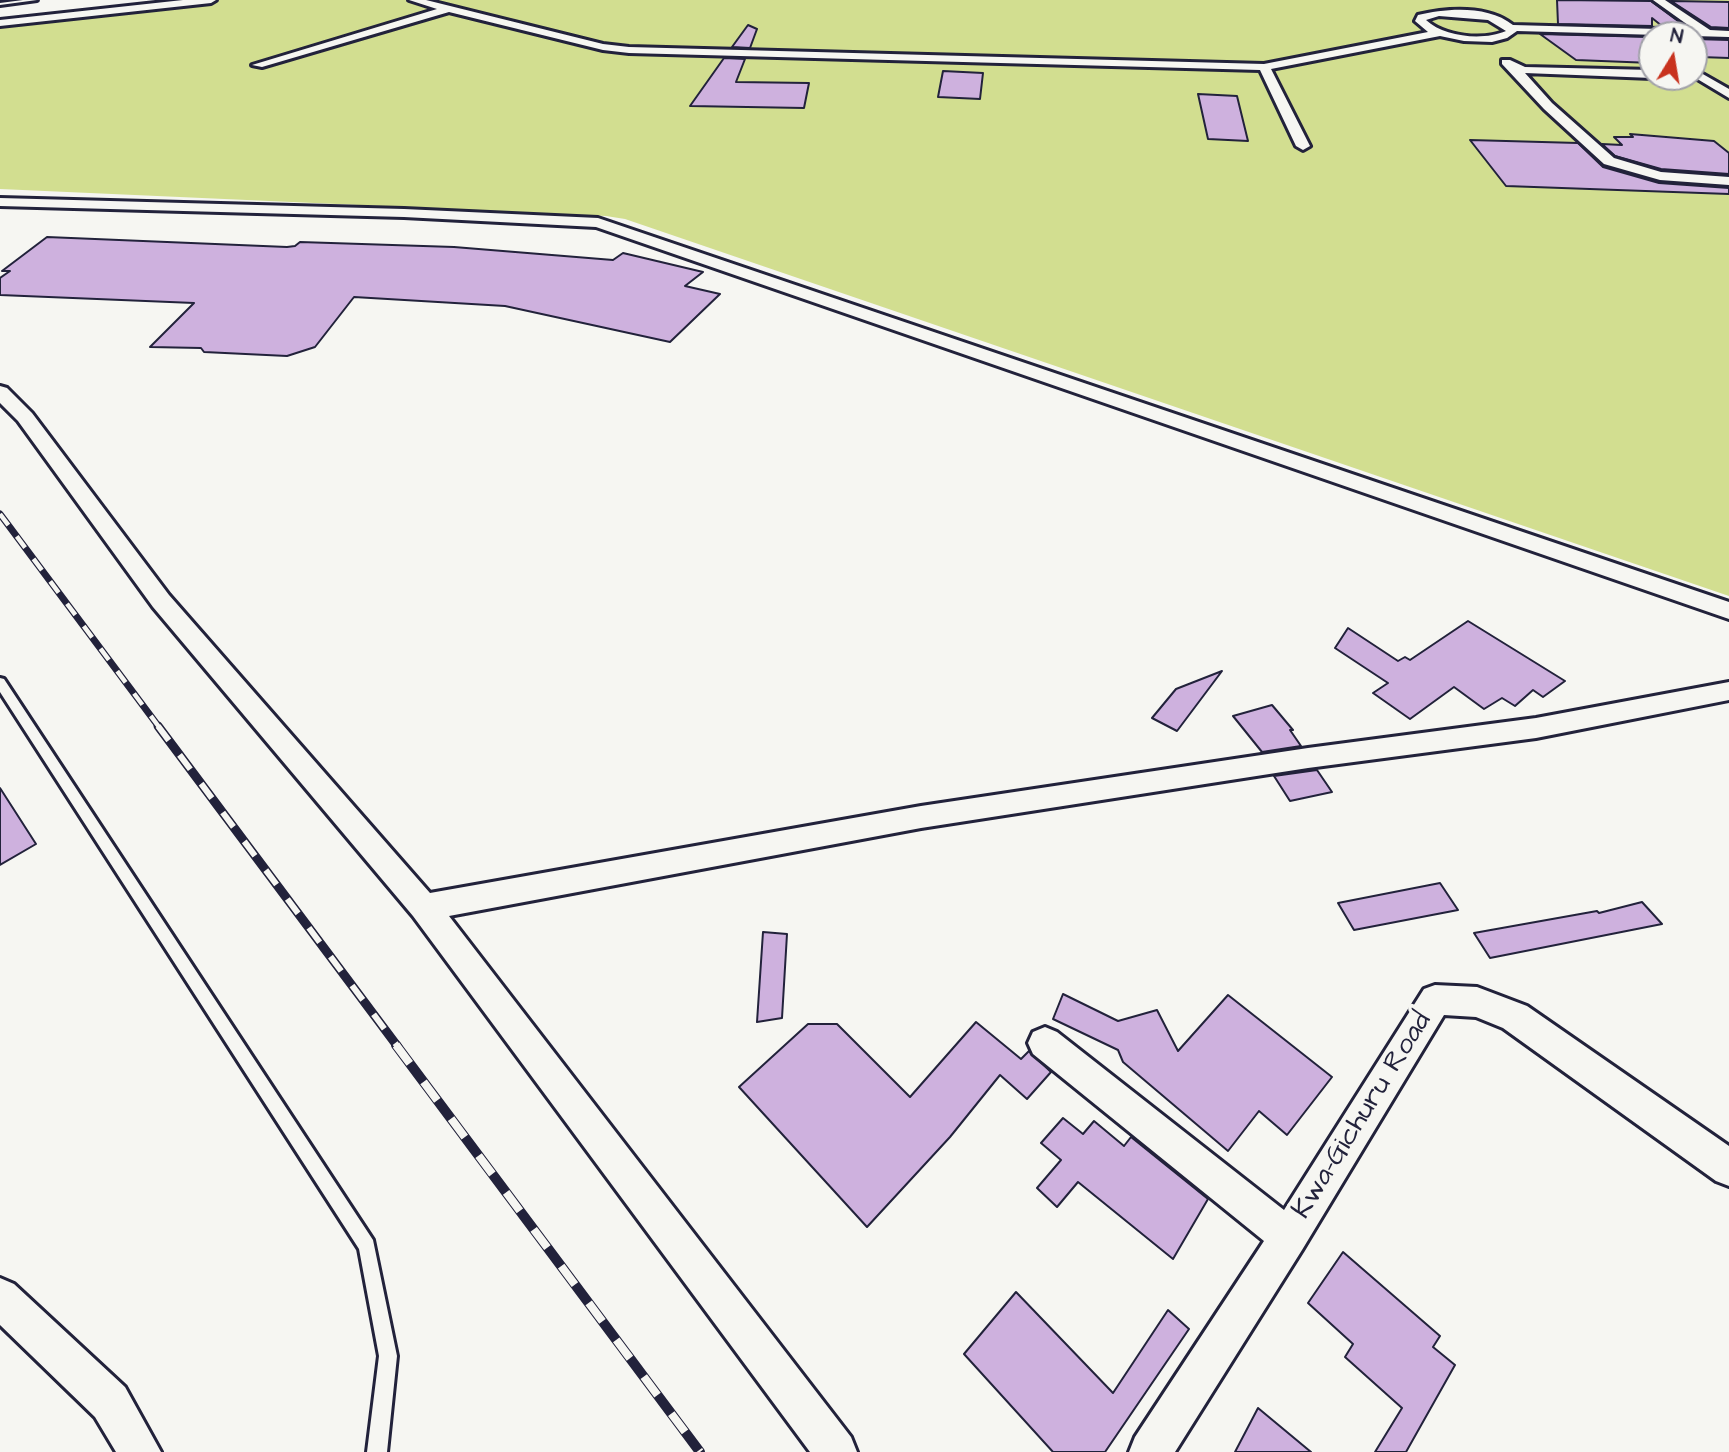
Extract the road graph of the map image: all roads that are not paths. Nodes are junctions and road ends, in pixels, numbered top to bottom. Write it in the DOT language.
graph roads {
  1 [pos="35,0"];
  2 [pos="212,0"];
  3 [pos="414,0"];
  4 [pos="1443,0"];
  5 [pos="1658,0"];
  6 [pos="0,4"];
  7 [pos="450,9"];
  8 [pos="1452,13"];
  9 [pos="1689,21"];
  10 [pos="0,23"];
  11 [pos="1512,28"];
  12 [pos="1637,32"];
  13 [pos="1440,33"];
  14 [pos="1708,33"];
  15 [pos="1729,33"];
  16 [pos="1500,56"];
  17 [pos="258,65"];
  18 [pos="1264,67"];
  19 [pos="1514,68"];
  20 [pos="1638,73"];
  21 [pos="1708,75"];
  22 [pos="1729,76"];
  23 [pos="1708,81"];
  24 [pos="1729,94"];
  25 [pos="1304,146"];
  26 [pos="1729,181"];
  27 [pos="0,202"];
  28 [pos="0,393"];
  29 [pos="1729,611"];
  30 [pos="0,682"];
  31 [pos="1729,691"];
  32 [pos="424,906"];
  33 [pos="1045,1043"];
  34 [pos="1729,1168"];
  35 [pos="1289,1237"];
  36 [pos="0,1297"];
  37 [pos="140,1452"];
  38 [pos="377,1452"];
  39 [pos="836,1452"];
  40 [pos="1150,1452"];
  1 -- 6 [label="lane"];
  2 -- 10 [label="street"];
  3 -- 7 [label="street"];
  4 -- 8 [label="street"];
  5 -- 9 [label="street"];
  7 -- 17 [label="street"];
  7 -- 18 [label="street"];
  8 -- 11 [label="street"];
  8 -- 13 [label="street"];
  11 -- 12 [label="street"];
  11 -- 13 [label="street"];
  13 -- 18 [label="street"];
  14 -- 15 [label="street"];
  16 -- 19 [label="street"];
  18 -- 25 [label="street"];
  19 -- 20 [label="street"];
  19 -- 26 [label="street"];
  21 -- 22 [label="street"];
  23 -- 24 [label="street"];
  27 -- 29 [label="street"];
  28 -- 32 [label="street"];
  30 -- 38 [label="lane"];
  31 -- 32 [label="street"];
  32 -- 39 [label="street"];
  33 -- 35 [label="street"];
  34 -- 35 [label="street, Kwa-Gichuru Road"];
  35 -- 40 [label="street, Kwa-Gichuru Road"];
  36 -- 37 [label="street"];
}
